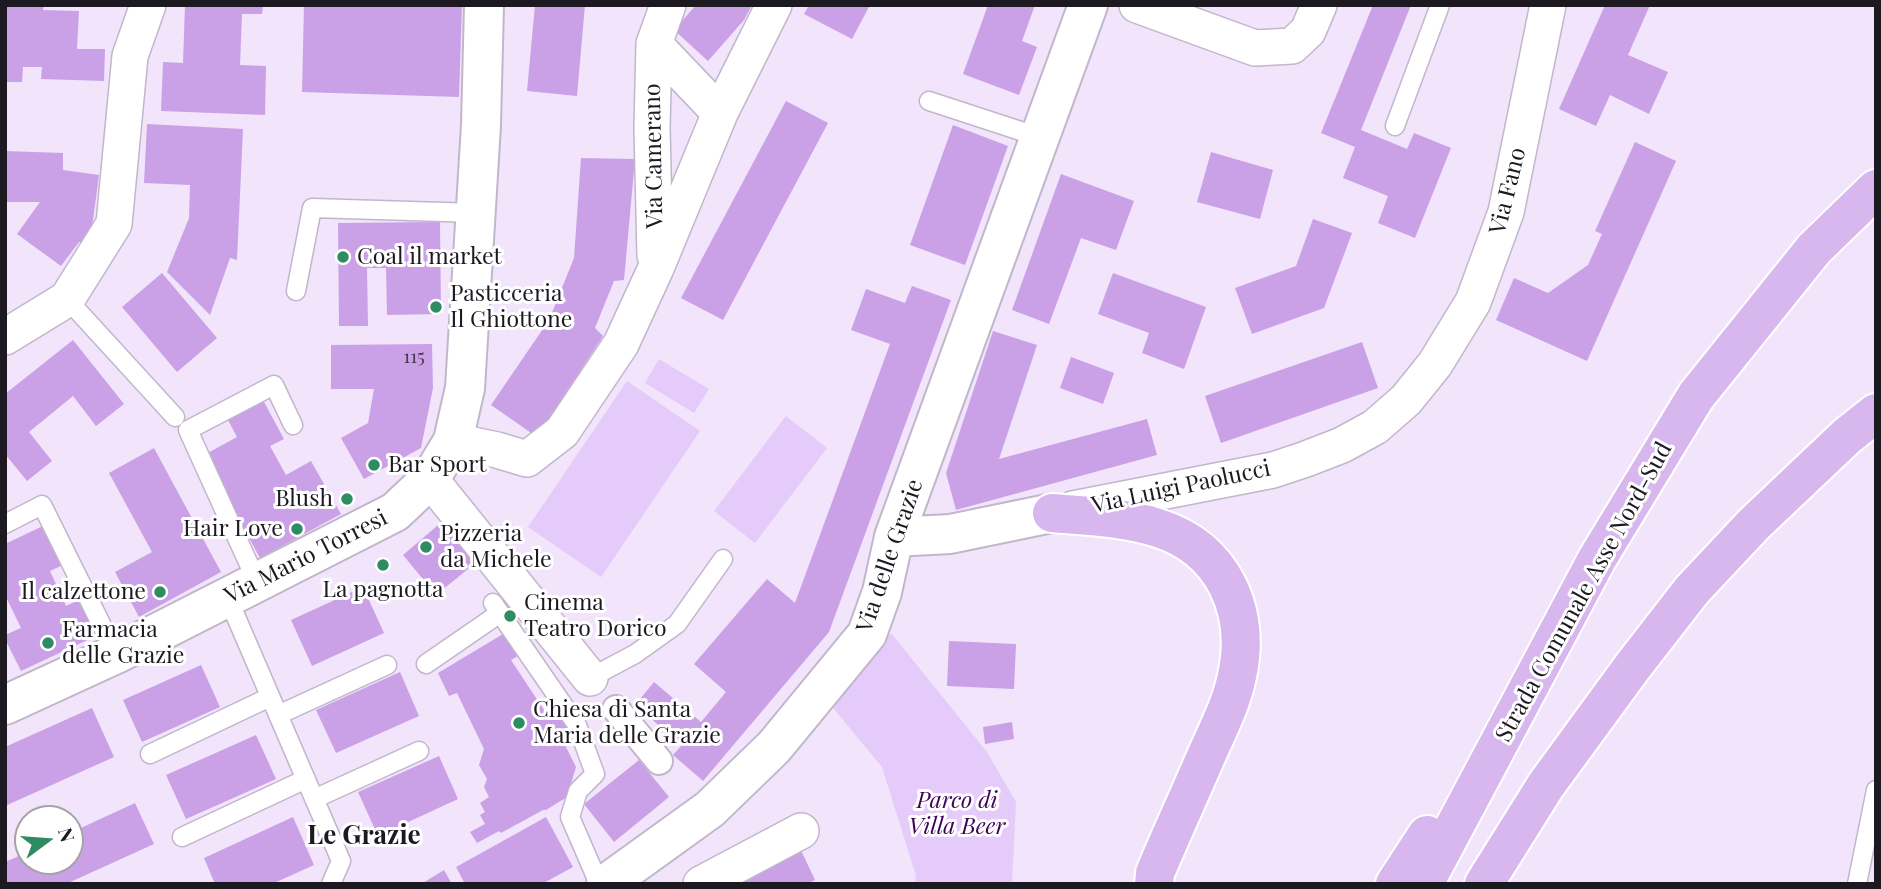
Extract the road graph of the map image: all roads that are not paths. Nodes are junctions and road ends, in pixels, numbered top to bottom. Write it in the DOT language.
graph roads {
  1 [pos="148,5"];
  2 [pos="484,5"];
  3 [pos="668,5"];
  4 [pos="774,5"];
  5 [pos="1088,5"];
  6 [pos="1137,5"];
  7 [pos="1294,5"];
  8 [pos="1440,5"];
  9 [pos="1548,5"];
  10 [pos="1319,6"];
  11 [pos="1218,20"];
  12 [pos="654,44"];
  13 [pos="929,101"];
  14 [pos="720,113"];
  15 [pos="1395,126"];
  16 [pos="1039,137"];
  17 [pos="1876,189"];
  18 [pos="477,213"];
  19 [pos="656,268"];
  20 [pos="296,291"];
  21 [pos="67,299"];
  22 [pos="5,337"];
  23 [pos="1435,365"];
  24 [pos="1876,413"];
  25 [pos="175,417"];
  26 [pos="293,425"];
  27 [pos="453,441"];
  28 [pos="430,479"];
  29 [pos="1052,513"];
  30 [pos="5,524"];
  31 [pos="894,537"];
  32 [pos="723,559"];
  33 [pos="242,589"];
  34 [pos="116,654"];
  35 [pos="426,664"];
  36 [pos="387,665"];
  37 [pos="1539,667"];
  38 [pos="590,678"];
  39 [pos="270,696"];
  40 [pos="5,705"];
  41 [pos="616,709"];
  42 [pos="278,715"];
  43 [pos="419,751"];
  44 [pos="150,754"];
  45 [pos="659,761"];
  46 [pos="306,779"];
  47 [pos="1876,790"];
  48 [pos="314,799"];
  49 [pos="801,831"];
  50 [pos="182,837"];
  51 [pos="331,884"];
  52 [pos="600,884"];
  53 [pos="606,884"];
  54 [pos="701,884"];
  55 [pos="1154,884"];
  56 [pos="1395,884"];
  57 [pos="1424,884"];
  58 [pos="1484,884"];
  59 [pos="1857,884"];
  1 -- 21 [label="street"];
  2 -- 18 [label="street, Via Mario Torresi"];
  3 -- 12 [label="street, Via Camerano"];
  4 -- 14 [label="street, Via Camerano"];
  5 -- 16 [label="street, Via delle Grazie"];
  6 -- 11 [label="street"];
  7 -- 10 [label="street"];
  8 -- 15 [label="lane"];
  9 -- 23 [label="street, Via Fano"];
  10 -- 11 [label="street"];
  12 -- 14 [label="street, Via Camerano"];
  12 -- 19 [label="street, Via Camerano"];
  13 -- 16 [label="lane"];
  14 -- 19 [label="street, Via Camerano"];
  16 -- 31 [label="street, Via delle Grazie"];
  17 -- 37 [label="highway, Strada Comunale Asse Nord-Sud"];
  18 -- 20 [label="lane"];
  18 -- 27 [label="street, Via Mario Torresi"];
  19 -- 27 [label="street, Via Camerano"];
  21 -- 22 [label="street"];
  21 -- 25 [label="lane"];
  23 -- 29 [label="street, Via Luigi Paolucci"];
  24 -- 58 [label="highway"];
  26 -- 33 [label="lane"];
  27 -- 28 [label="street, Via Mario Torresi"];
  28 -- 33 [label="street, Via Mario Torresi"];
  28 -- 38 [label="street"];
  29 -- 31 [label="street, Via Luigi Paolucci"];
  29 -- 55 [label="highway"];
  30 -- 34 [label="lane"];
  31 -- 53 [label="street, Via delle Grazie"];
  32 -- 38 [label="lane"];
  33 -- 34 [label="street, Via Mario Torresi"];
  33 -- 39 [label="lane"];
  34 -- 40 [label="street, Via Mario Torresi"];
  35 -- 52 [label="lane"];
  36 -- 42 [label="lane"];
  37 -- 56 [label="highway"];
  37 -- 57 [label="highway, Strada Comunale Asse Nord-Sud"];
  39 -- 42 [label="lane"];
  39 -- 44 [label="lane"];
  41 -- 45 [label="street"];
  42 -- 46 [label="lane"];
  43 -- 48 [label="lane"];
  46 -- 48 [label="lane"];
  46 -- 50 [label="lane"];
  47 -- 59 [label="lane"];
  48 -- 51 [label="lane"];
  49 -- 54 [label="street"];
}
